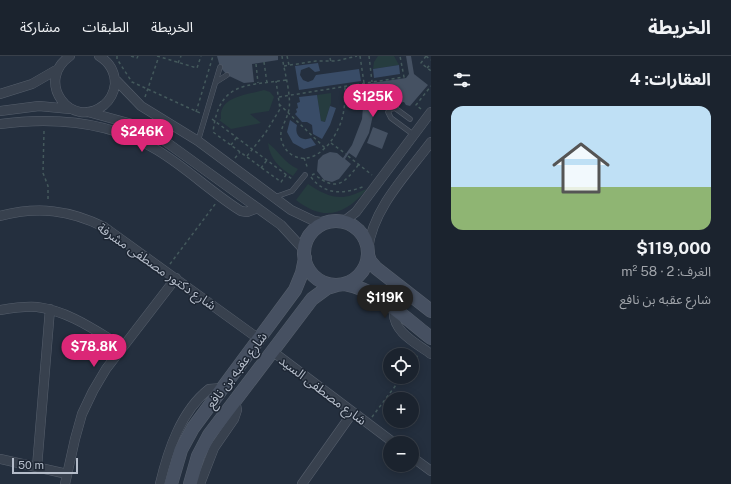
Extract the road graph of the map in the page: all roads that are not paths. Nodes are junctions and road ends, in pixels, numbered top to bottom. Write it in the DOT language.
graph roads {
  1 [pos="70,56"];
  2 [pos="99,56"];
  3 [pos="108,60"];
  4 [pos="220,67"];
  5 [pos="58,69"];
  6 [pos="227,75"];
  7 [pos="114,79"];
  8 [pos="216,82"];
  9 [pos="0,94"];
  10 [pos="70,109"];
  11 [pos="0,111"];
  12 [pos="427,111"];
  13 [pos="88,112"];
  14 [pos="410,118"];
  15 [pos="0,124"];
  16 [pos="414,135"];
  17 [pos="198,141"];
  18 [pos="431,142"];
  19 [pos="305,176"];
  20 [pos="273,197"];
  21 [pos="258,208"];
  22 [pos="0,216"];
  23 [pos="343,222"];
  24 [pos="327,223"];
  25 [pos="368,252"];
  26 [pos="305,255"];
  27 [pos="176,278"];
  28 [pos="341,285"];
  29 [pos="50,309"];
  30 [pos="0,310"];
  31 [pos="394,310"];
  32 [pos="431,311"];
  33 [pos="431,338"];
  34 [pos="259,339"];
  35 [pos="123,347"];
  36 [pos="272,351"];
  37 [pos="431,354"];
  38 [pos="222,388"];
  39 [pos="235,400"];
  40 [pos="353,412"];
  41 [pos="385,436"];
  42 [pos="0,459"];
  43 [pos="419,462"];
  44 [pos="37,467"];
  45 [pos="431,471"];
  46 [pos="67,474"];
  47 [pos="65,484"];
  48 [pos="160,484"];
  49 [pos="171,484"];
  50 [pos="190,484"];
  51 [pos="200,484"];
  52 [pos="302,484"];
  1 -- 5 [label="street"];
  2 -- 3 [label="street"];
  3 -- 7 [label="street"];
  4 -- 8 [label="lane"];
  5 -- 9 [label="street"];
  5 -- 10 [label="street"];
  6 -- 8 [label="lane"];
  7 -- 13 [label="street"];
  7 -- 17 [label="street"];
  8 -- 17 [label="lane"];
  10 -- 11 [label="street"];
  10 -- 13 [label="street"];
  12 -- 16 [label="street"];
  13 -- 21 [label="street"];
  14 -- 16 [label="lane"];
  15 -- 21 [label="street"];
  16 -- 23 [label="street"];
  17 -- 20 [label="street"];
  18 -- 25 [label="street"];
  19 -- 20 [label="lane"];
  20 -- 24 [label="street"];
  21 -- 26 [label="street"];
  22 -- 27 [label="street, شارع دكتور مصطفى مشرفة"];
  23 -- 24 [label="street"];
  23 -- 25 [label="street"];
  24 -- 26 [label="street"];
  25 -- 28 [label="street"];
  25 -- 32 [label="street"];
  26 -- 28 [label="street"];
  26 -- 34 [label="street, شارع عقبه بن نافع"];
  27 -- 34 [label="street, شارع دكتور مصطفى مشرفة"];
  27 -- 35 [label="street"];
  28 -- 31 [label="street"];
  28 -- 36 [label="street, شارع عقبه بن نافع"];
  29 -- 30 [label="street"];
  29 -- 35 [label="street"];
  29 -- 44 [label="street"];
  31 -- 33 [label="street"];
  31 -- 37 [label="street"];
  34 -- 38 [label="street, شارع عقبه بن نافع"];
  35 -- 46 [label="street"];
  36 -- 39 [label="street, شارع عقبه بن نافع"];
  36 -- 40 [label="street, شارع مصطفى السيد"];
  38 -- 48 [label="street"];
  38 -- 49 [label="street, شارع عقبه بن نافع"];
  39 -- 50 [label="street, شارع عقبه بن نافع"];
  39 -- 51 [label="street"];
  40 -- 41 [label="street, شارع مصطفى السيد"];
  40 -- 52 [label="street"];
  42 -- 44 [label="street"];
  43 -- 45 [label="street"];
  44 -- 46 [label="street"];
  46 -- 47 [label="street"];
}
